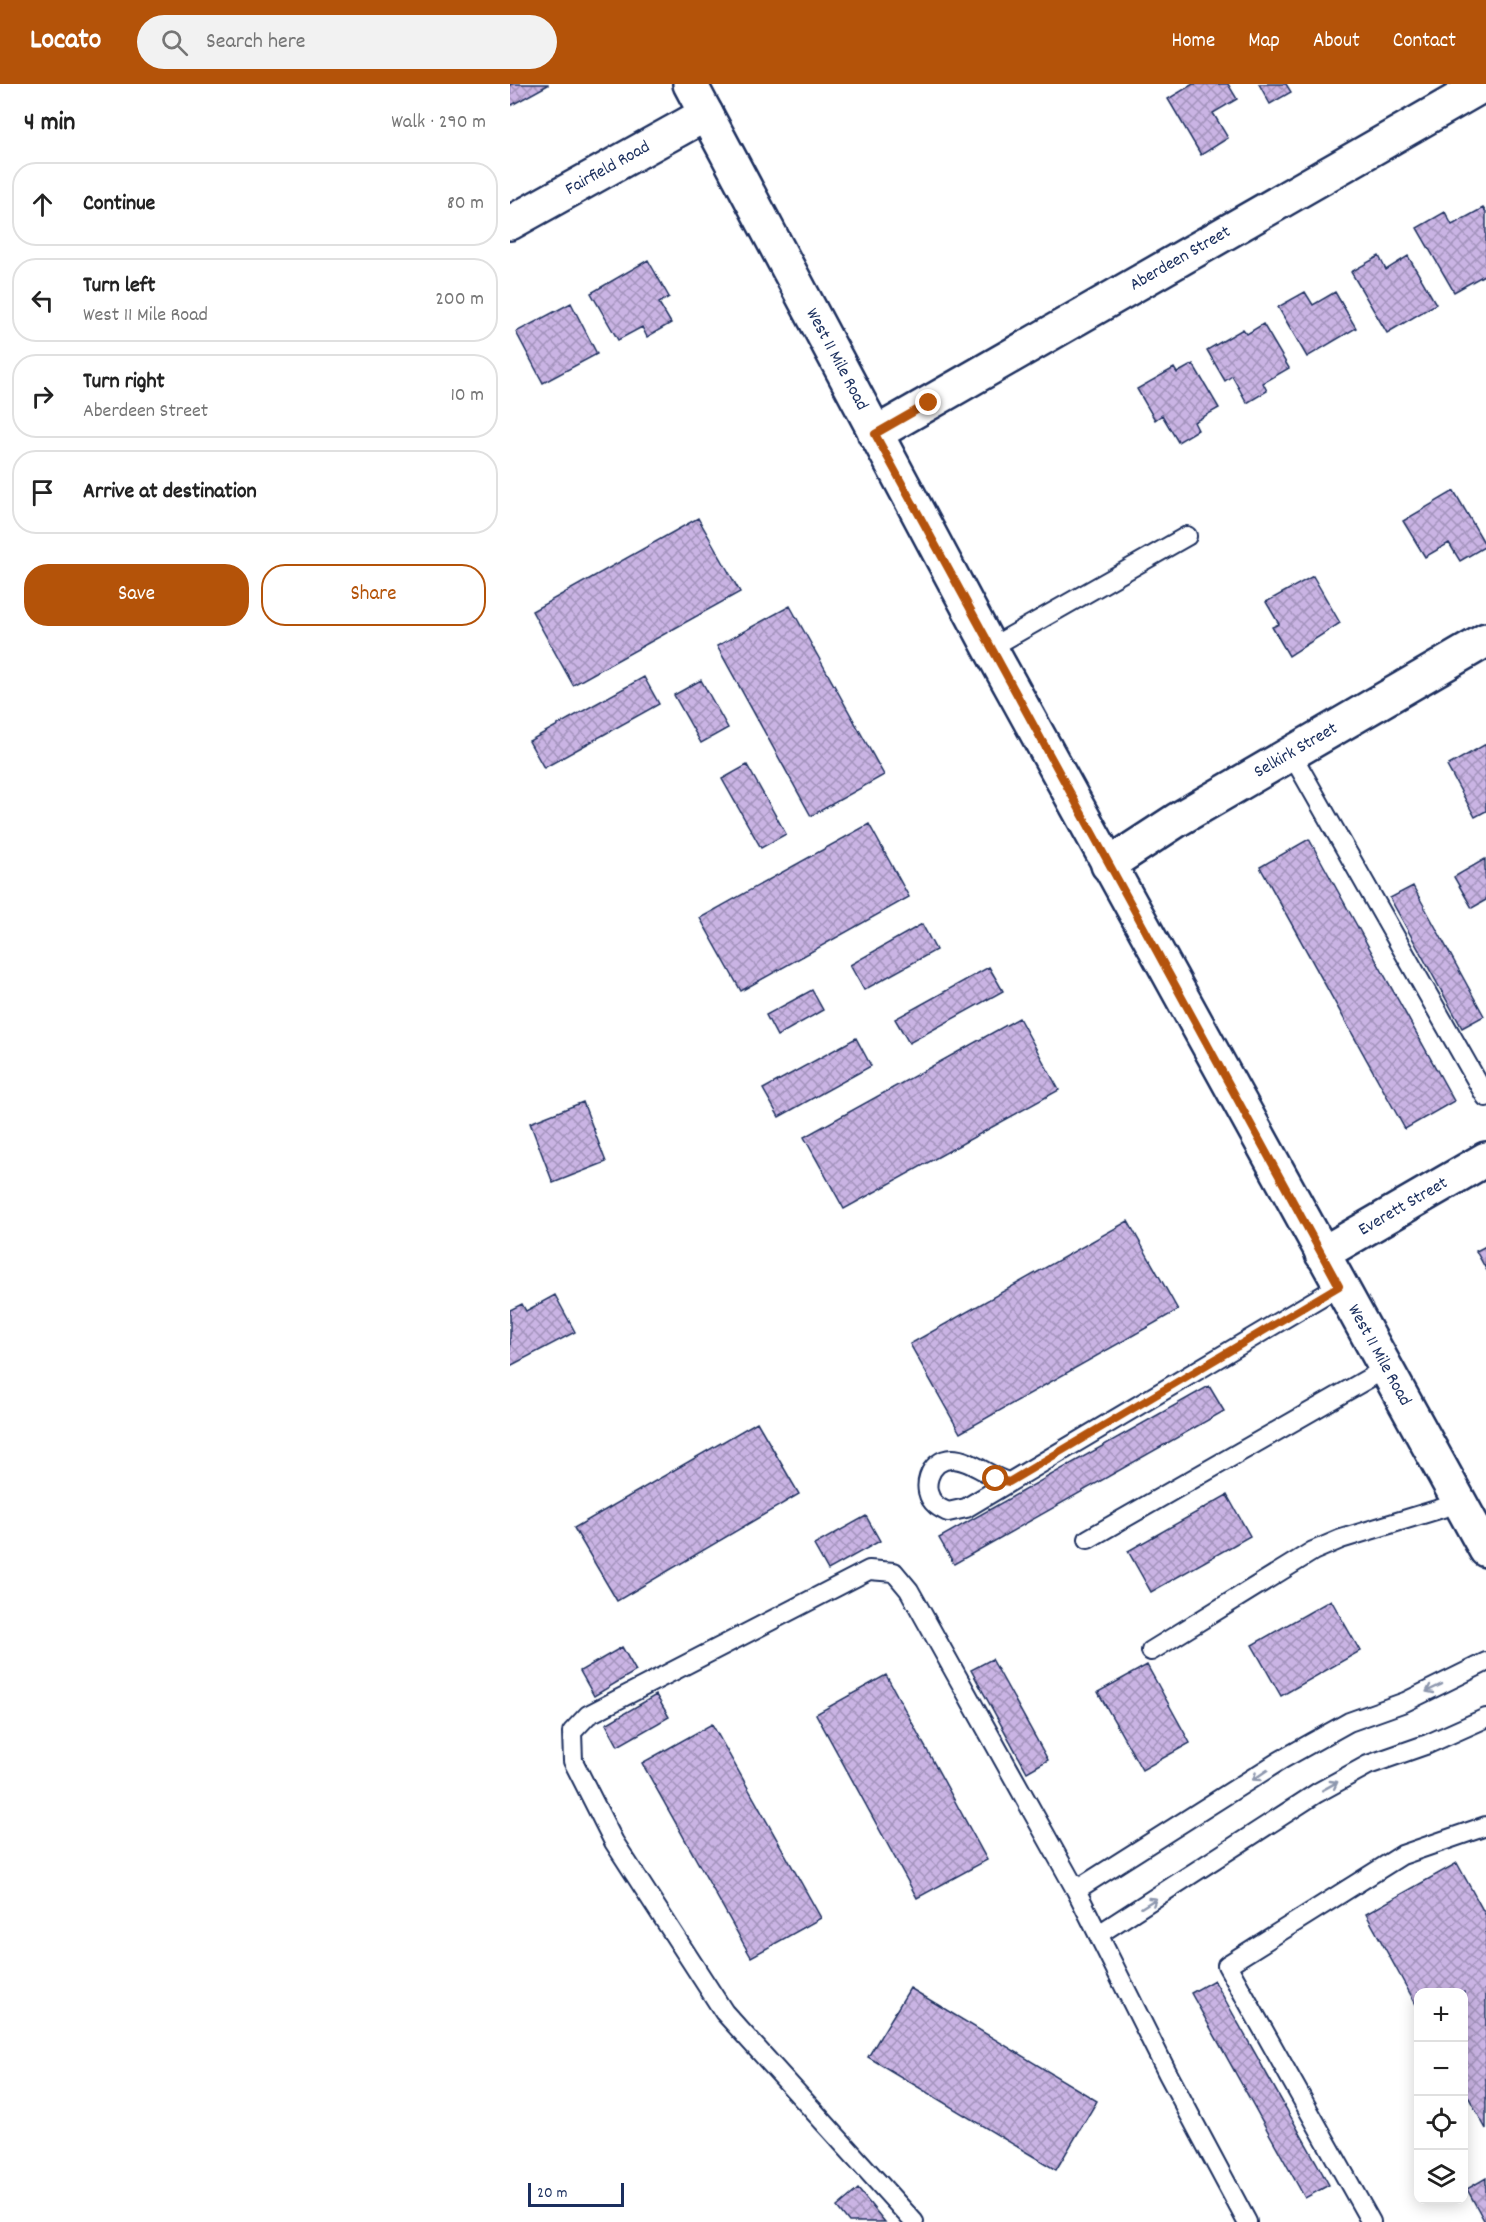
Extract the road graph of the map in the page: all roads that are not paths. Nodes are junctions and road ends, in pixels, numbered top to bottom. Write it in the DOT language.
graph roads {
  1 [pos="690,84"];
  2 [pos="1485,84"];
  3 [pos="706,114"];
  4 [pos="510,223"];
  5 [pos="875,434"];
  6 [pos="1187,536"];
  7 [pos="1486,640"];
  8 [pos="990,648"];
  9 [pos="1291,753"];
  10 [pos="1108,865"];
  11 [pos="1486,1097"];
  12 [pos="1486,1160"];
  13 [pos="1322,1254"];
  14 [pos="1339,1286"];
  15 [pos="1385,1369"];
  16 [pos="1009,1482"];
  17 [pos="1460,1503"];
  18 [pos="1088,1539"];
  19 [pos="1486,1550"];
  20 [pos="1151,1651"];
  21 [pos="1486,1662"];
  22 [pos="1486,1718"];
  23 [pos="1486,1826"];
  24 [pos="1076,1890"];
  25 [pos="1099,1934"];
  26 [pos="914,2222"];
  27 [pos="1247,2222"];
  28 [pos="1371,2222"];
  1 -- 3 [label="main road, West 11 Mile Road"];
  2 -- 5 [label="main road, Aberdeen Street"];
  3 -- 4 [label="main road, Fairfield Road"];
  3 -- 5 [label="main road, West 11 Mile Road"];
  5 -- 8 [label="main road, West 11 Mile Road"];
  6 -- 8 [label="lane"];
  7 -- 9 [label="main road, Selkirk Street"];
  8 -- 10 [label="main road, West 11 Mile Road"];
  9 -- 10 [label="main road, Selkirk Street"];
  9 -- 11 [label="lane"];
  10 -- 13 [label="main road, West 11 Mile Road"];
  12 -- 13 [label="main road, Everett Street"];
  13 -- 14 [label="main road, West 11 Mile Road"];
  14 -- 15 [label="main road, West 11 Mile Road"];
  14 -- 16 [label="lane"];
  15 -- 17 [label="main road, West 11 Mile Road"];
  15 -- 18 [label="lane"];
  17 -- 19 [label="main road, West 11 Mile Road"];
  17 -- 20 [label="lane"];
  21 -- 24 [label="lane, one-way"];
  25 -- 22 [label="lane, one-way"];
  23 -- 28 [label="lane"];
  24 -- 25 [label="lane"];
  24 -- 26 [label="lane"];
  25 -- 27 [label="lane"];
}
